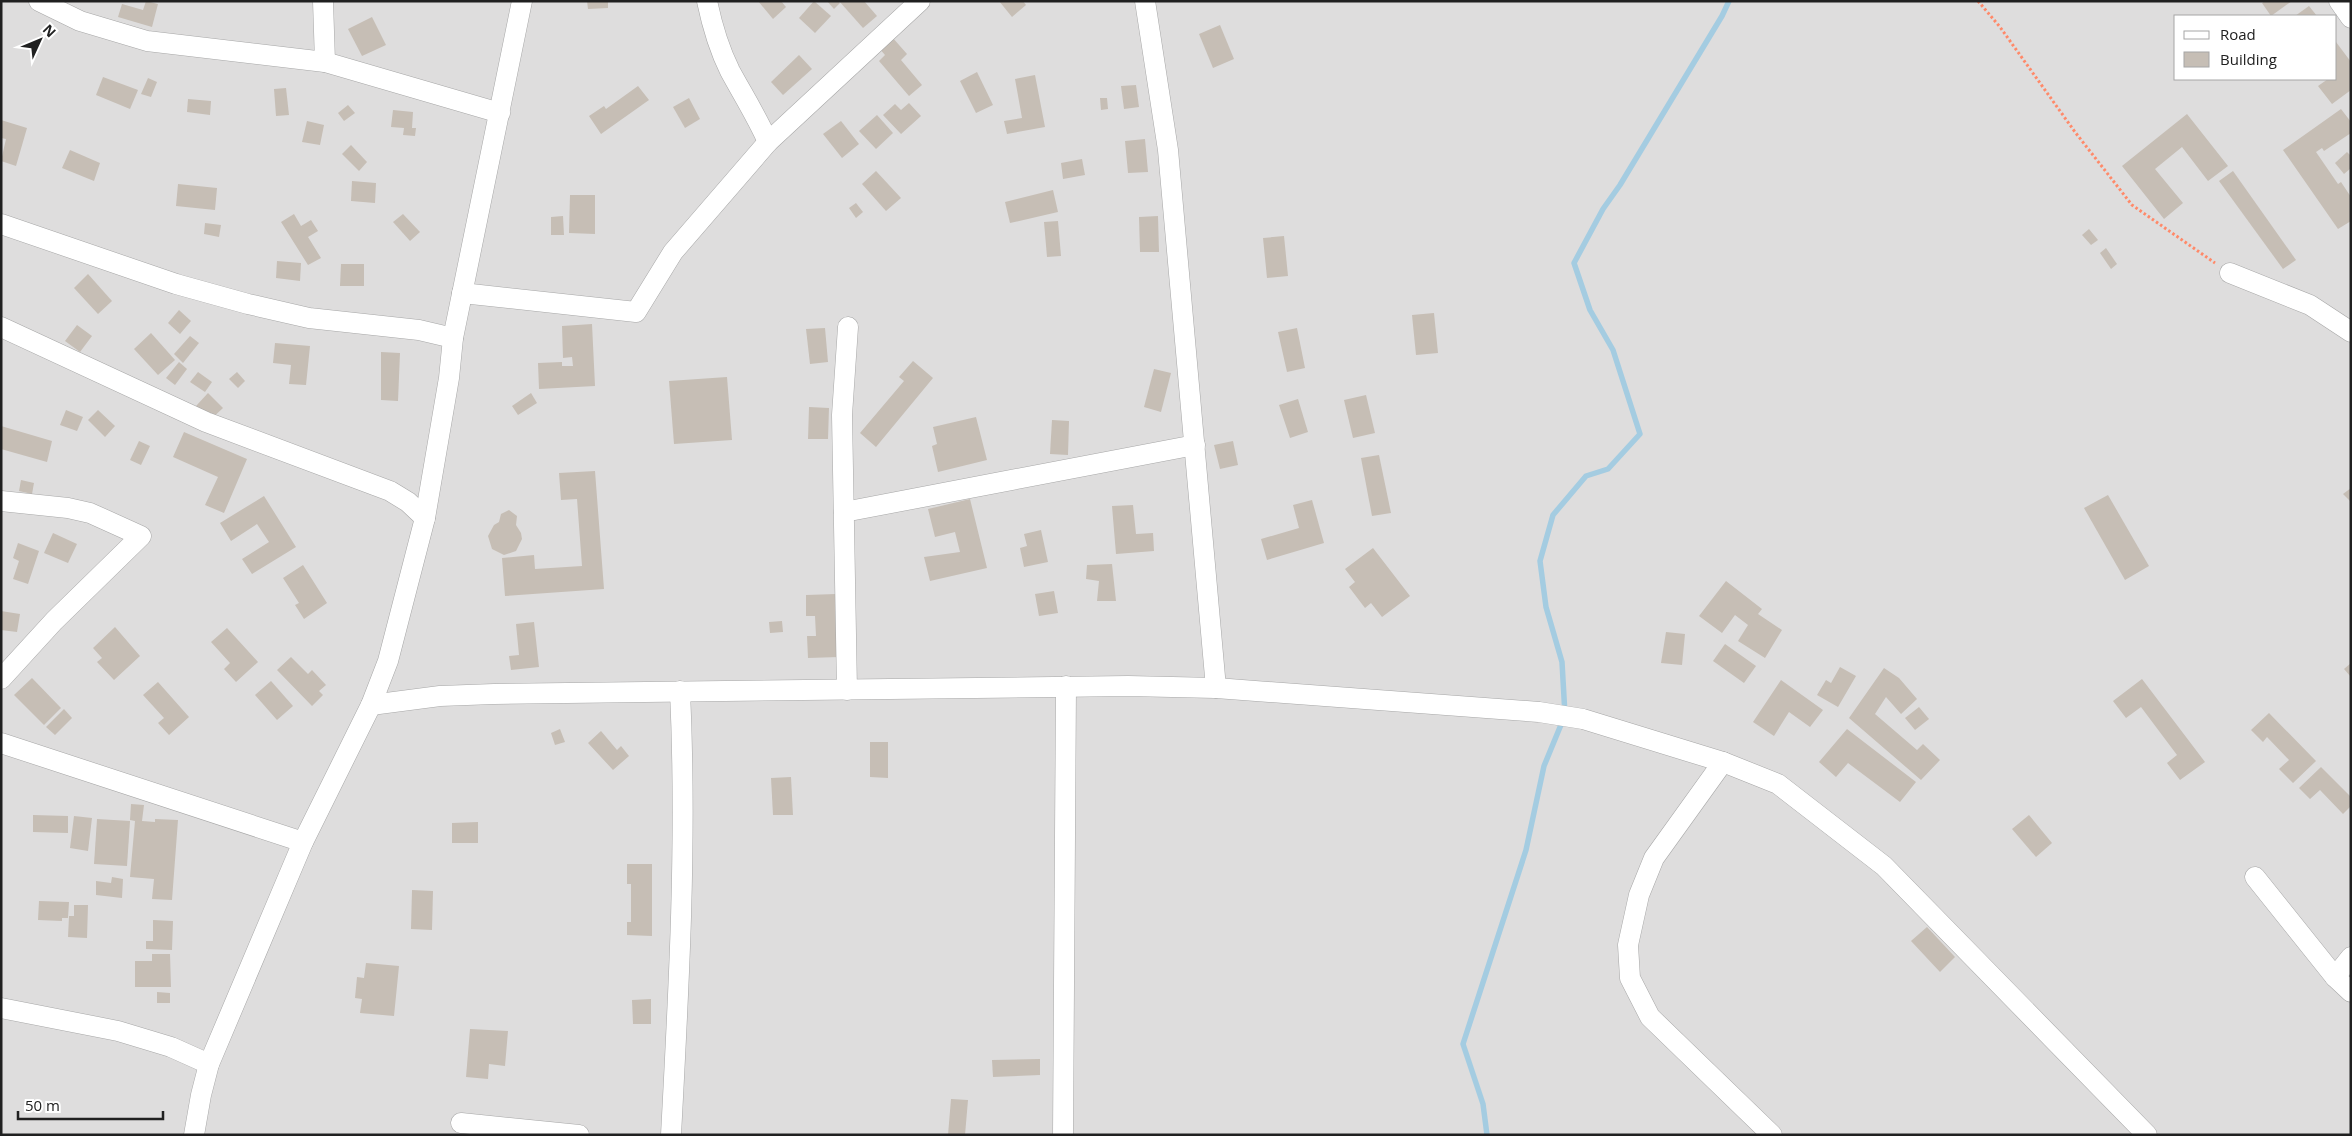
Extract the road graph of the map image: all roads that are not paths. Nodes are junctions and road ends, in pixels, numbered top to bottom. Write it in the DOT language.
graph roads {
  1 [pos="39,1"];
  2 [pos="323,1"];
  3 [pos="522,1"];
  4 [pos="707,1"];
  5 [pos="920,1"];
  6 [pos="1145,1"];
  7 [pos="2339,1"];
  8 [pos="2351,18"];
  9 [pos="325,62"];
  10 [pos="500,113"];
  11 [pos="768,142"];
  12 [pos="1,224"];
  13 [pos="2230,273"];
  14 [pos="462,293"];
  15 [pos="1,327"];
  16 [pos="848,327"];
  17 [pos="2351,332"];
  18 [pos="453,338"];
  19 [pos="1194,445"];
  20 [pos="1,501"];
  21 [pos="844,512"];
  22 [pos="424,518"];
  23 [pos="1,678"];
  24 [pos="1066,686"];
  25 [pos="1216,688"];
  26 [pos="847,690"];
  27 [pos="680,691"];
  28 [pos="371,705"];
  29 [pos="1,743"];
  30 [pos="1723,762"];
  31 [pos="303,842"];
  32 [pos="2255,877"];
  33 [pos="2351,957"];
  34 [pos="2335,977"];
  35 [pos="2351,992"];
  36 [pos="1,1008"];
  37 [pos="209,1064"];
  38 [pos="461,1123"];
  39 [pos="194,1135"];
  40 [pos="579,1135"];
  41 [pos="671,1135"];
  42 [pos="1063,1135"];
  43 [pos="1772,1135"];
  44 [pos="2147,1135"];
  1 -- 9 [label="street"];
  2 -- 9 [label="street"];
  3 -- 10 [label="street"];
  4 -- 11 [label="street"];
  5 -- 11 [label="street"];
  6 -- 19 [label="street"];
  7 -- 8 [label="street"];
  9 -- 10 [label="street"];
  10 -- 14 [label="street"];
  11 -- 14 [label="street"];
  12 -- 18 [label="street"];
  13 -- 17 [label="street"];
  14 -- 18 [label="street"];
  15 -- 22 [label="street"];
  16 -- 21 [label="street"];
  18 -- 22 [label="street"];
  19 -- 21 [label="street"];
  19 -- 25 [label="street"];
  20 -- 23 [label="street"];
  21 -- 26 [label="street"];
  22 -- 28 [label="street"];
  24 -- 25 [label="street"];
  24 -- 26 [label="street"];
  24 -- 42 [label="street"];
  25 -- 30 [label="street"];
  26 -- 27 [label="street"];
  27 -- 28 [label="street"];
  27 -- 41 [label="street"];
  28 -- 31 [label="street"];
  29 -- 31 [label="street"];
  30 -- 43 [label="street"];
  30 -- 44 [label="street"];
  31 -- 37 [label="street"];
  32 -- 34 [label="street"];
  33 -- 34 [label="street"];
  34 -- 35 [label="street"];
  36 -- 37 [label="street"];
  37 -- 39 [label="street"];
  38 -- 40 [label="street"];
}
